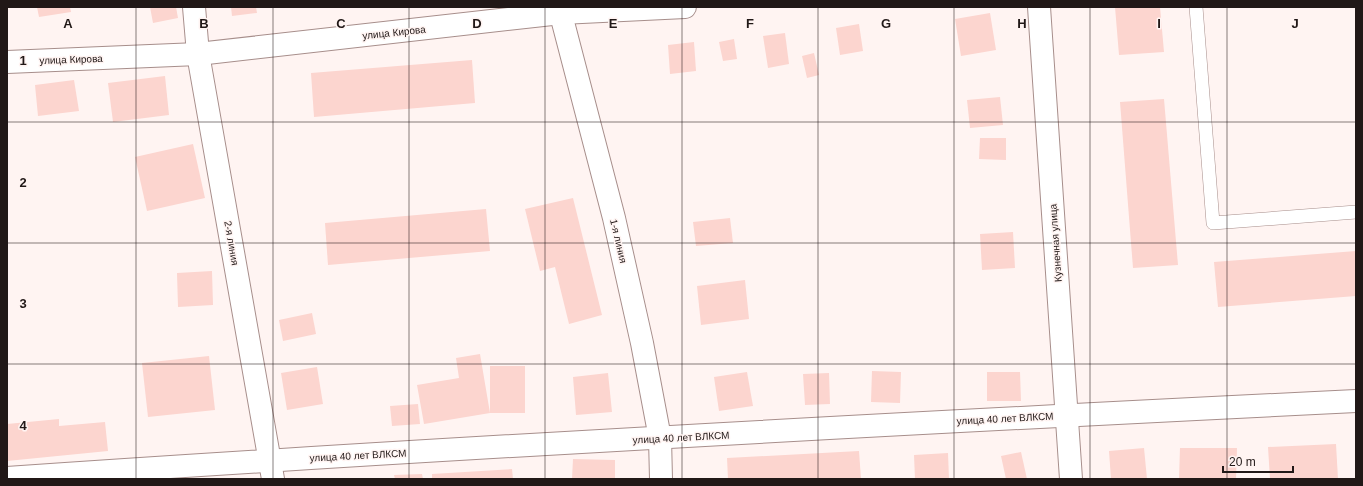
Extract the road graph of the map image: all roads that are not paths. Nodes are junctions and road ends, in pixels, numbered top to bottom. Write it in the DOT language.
graph roads {
  1 [pos="194,7"];
  2 [pos="685,7"];
  3 [pos="1039,7"];
  4 [pos="1196,7"];
  5 [pos="560,10"];
  6 [pos="198,54"];
  7 [pos="7,62"];
  8 [pos="1356,212"];
  9 [pos="1356,401"];
  10 [pos="1066,415"];
  11 [pos="660,438"];
  12 [pos="272,469"];
  13 [pos="7,478"];
  14 [pos="662,479"];
  15 [pos="1071,479"];
  1 -- 6 [label="street, 2-я линия"];
  2 -- 5 [label="street, улица Кирова"];
  3 -- 10 [label="street, Кузнечная улица"];
  4 -- 8 [label="lane"];
  5 -- 6 [label="street, улица Кирова"];
  5 -- 11 [label="street, 1-я линия"];
  6 -- 7 [label="street, улица Кирова"];
  6 -- 12 [label="street, 2-я линия"];
  9 -- 10 [label="street, улица 40 лет ВЛКСМ"];
  10 -- 11 [label="street, улица 40 лет ВЛКСМ"];
  10 -- 15 [label="street, Кузнечная улица"];
  11 -- 12 [label="street, улица 40 лет ВЛКСМ"];
  11 -- 14 [label="street, 1-я линия"];
  12 -- 13 [label="street, улица 40 лет ВЛКСМ"];
}
